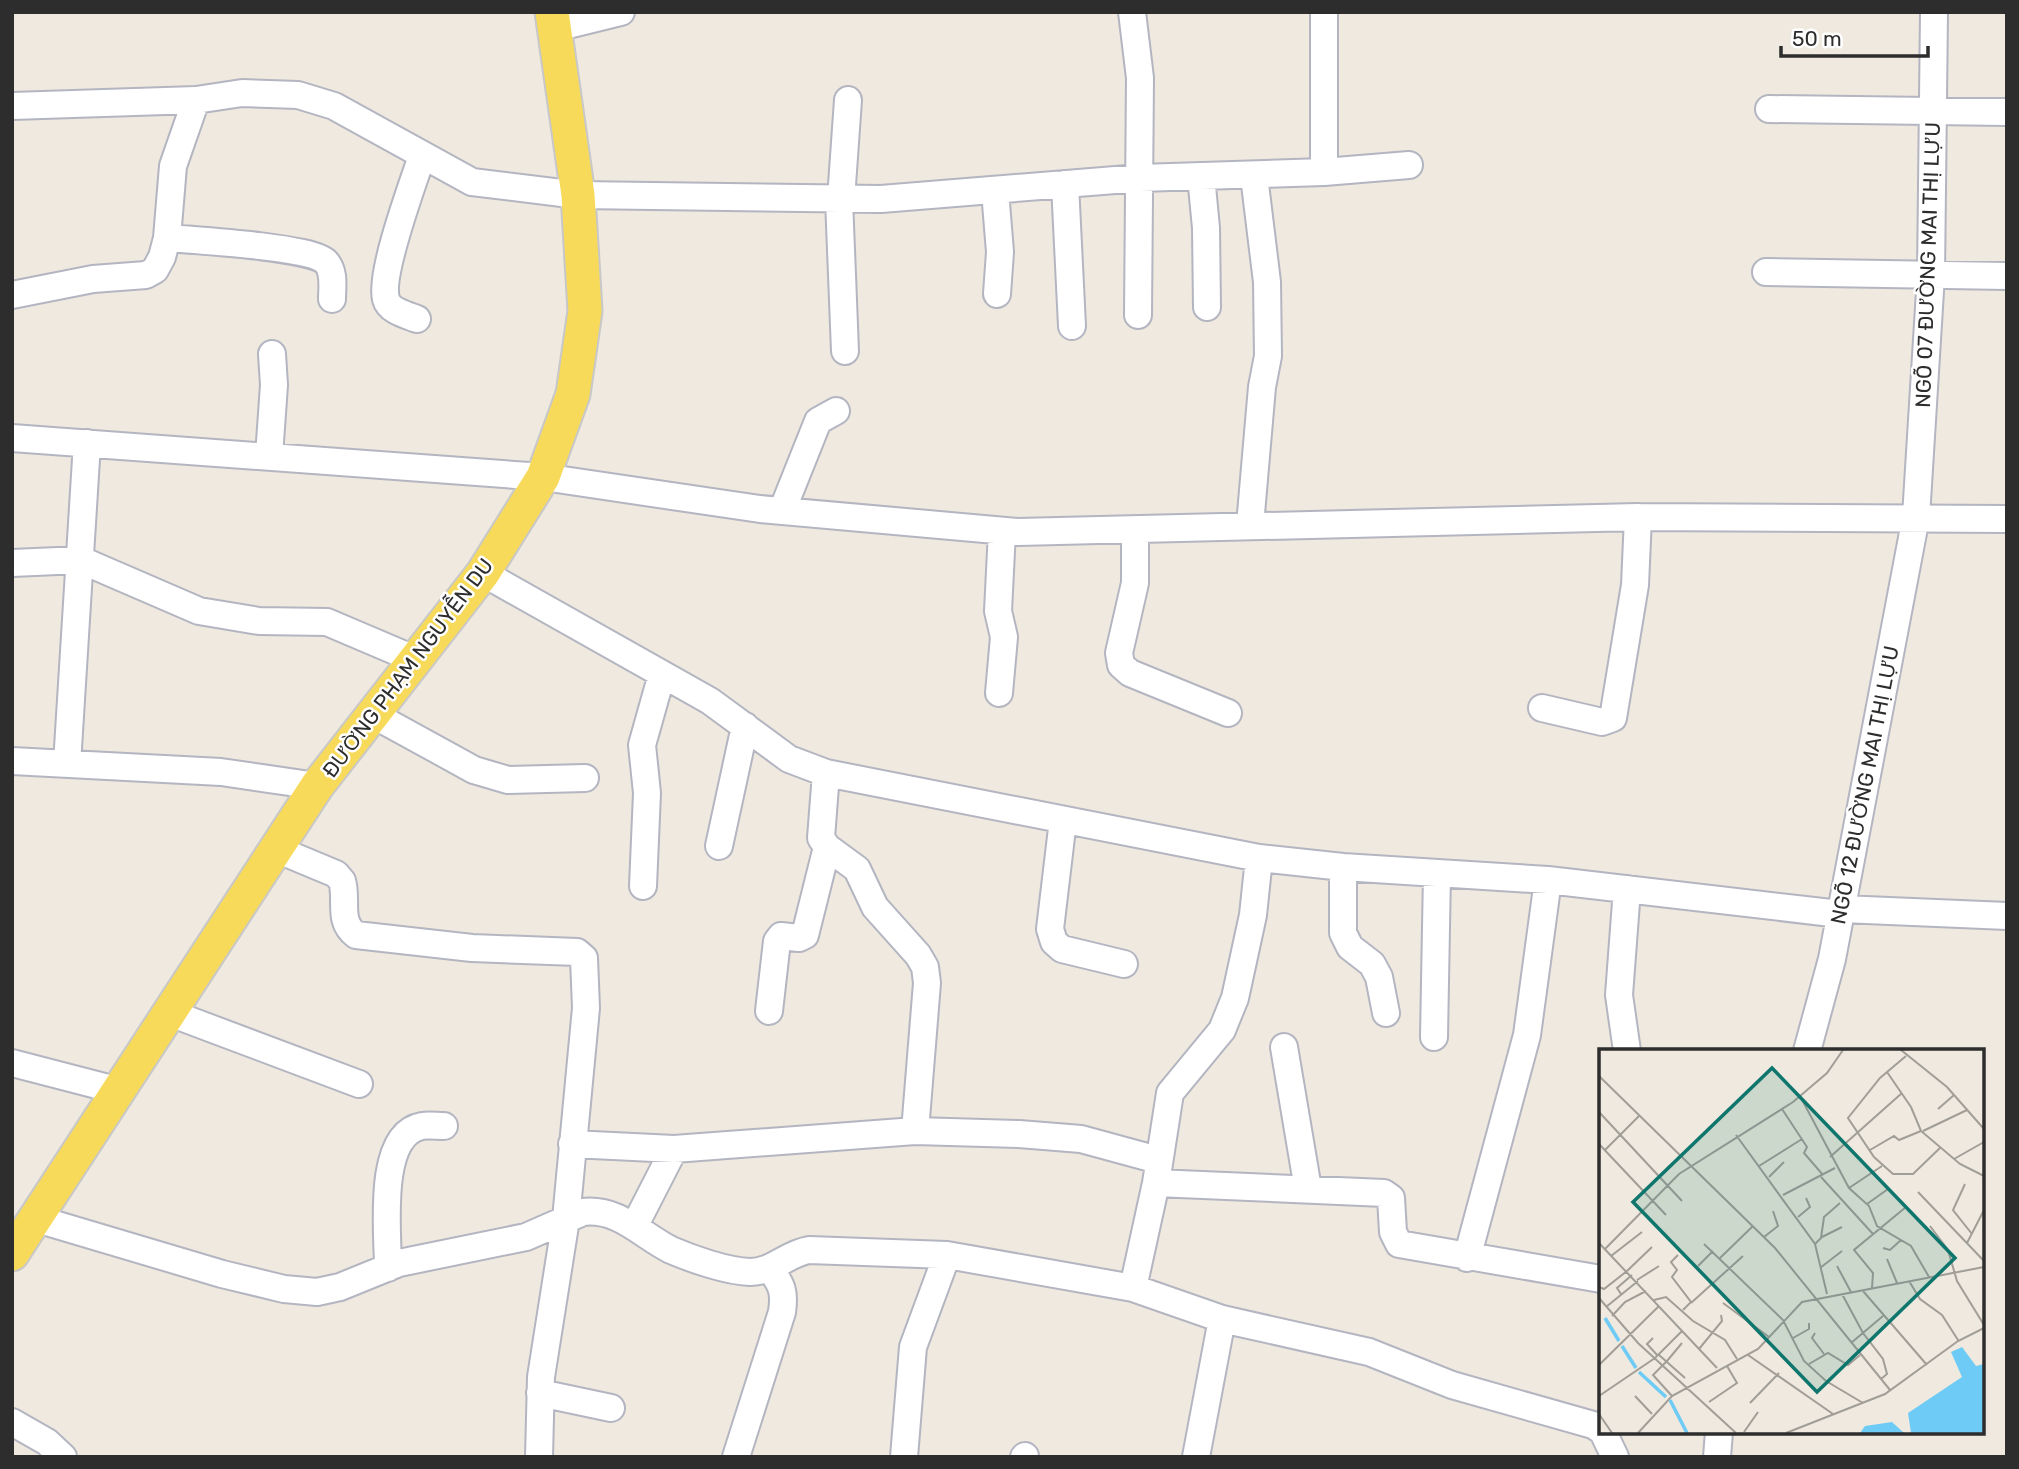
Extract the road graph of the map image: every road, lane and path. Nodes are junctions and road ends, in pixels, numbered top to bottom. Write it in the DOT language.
graph roads {
  1 [pos="621,12"];
  2 [pos="1132,12"];
  3 [pos="1324,12"];
  4 [pos="1934,12"];
  5 [pos="552,21"];
  6 [pos="196,100"];
  7 [pos="848,100"];
  8 [pos="12,106"];
  9 [pos="1769,109"];
  10 [pos="1933,112"];
  11 [pos="2007,112"];
  12 [pos="422,156"];
  13 [pos="1409,165"];
  14 [pos="1324,172"];
  15 [pos="1201,176"];
  16 [pos="1254,176"];
  17 [pos="1140,178"];
  18 [pos="1065,184"];
  19 [pos="995,191"];
  20 [pos="578,195"];
  21 [pos="840,199"];
  22 [pos="167,238"];
  23 [pos="1766,272"];
  24 [pos="1931,275"];
  25 [pos="2007,276"];
  26 [pos="997,294"];
  27 [pos="12,295"];
  28 [pos="332,299"];
  29 [pos="1207,307"];
  30 [pos="1138,315"];
  31 [pos="417,319"];
  32 [pos="1072,326"];
  33 [pos="845,351"];
  34 [pos="272,354"];
  35 [pos="836,411"];
  36 [pos="12,438"];
  37 [pos="87,443"];
  38 [pos="269,456"];
  39 [pos="543,477"];
  40 [pos="782,511"];
  41 [pos="1638,517"];
  42 [pos="1916,517"];
  43 [pos="2007,519"];
  44 [pos="1250,525"];
  45 [pos="1135,530"];
  46 [pos="1002,531"];
  47 [pos="81,560"];
  48 [pos="12,563"];
  49 [pos="483,573"];
  50 [pos="414,659"];
  51 [pos="662,674"];
  52 [pos="999,692"];
  53 [pos="1542,708"];
  54 [pos="1228,713"];
  55 [pos="372,714"];
  56 [pos="745,726"];
  57 [pos="12,761"];
  58 [pos="66,764"];
  59 [pos="826,773"];
  60 [pos="585,778"];
  61 [pos="317,786"];
  62 [pos="1063,820"];
  63 [pos="719,846"];
  64 [pos="827,847"];
  65 [pos="276,849"];
  66 [pos="1259,858"];
  67 [pos="1343,867"];
  68 [pos="1437,873"];
  69 [pos="1548,880"];
  70 [pos="643,886"];
  71 [pos="1627,889"];
  72 [pos="1841,912"];
  73 [pos="2007,916"];
  74 [pos="1124,964"];
  75 [pos="769,1011"];
  76 [pos="170,1013"];
  77 [pos="1386,1013"];
  78 [pos="1434,1037"];
  79 [pos="1284,1047"];
  80 [pos="1627,1049"];
  81 [pos="1808,1049"];
  82 [pos="12,1063"];
  83 [pos="359,1084"];
  84 [pos="120,1091"];
  85 [pos="444,1126"];
  86 [pos="915,1131"];
  87 [pos="572,1144"];
  88 [pos="674,1149"];
  89 [pos="1157,1171"];
  90 [pos="1308,1189"];
  91 [pos="37,1219"];
  92 [pos="566,1219"];
  93 [pos="634,1227"];
  94 [pos="12,1254"];
  95 [pos="947,1255"];
  96 [pos="1467,1258"];
  97 [pos="388,1268"];
  98 [pos="770,1269"];
  99 [pos="1599,1279"];
  100 [pos="1133,1289"];
  101 [pos="1222,1319"];
  102 [pos="540,1393"];
  103 [pos="611,1408"];
  104 [pos="12,1422"];
  105 [pos="1599,1429"];
  106 [pos="1604,1434"];
  107 [pos="1719,1434"];
  108 [pos="63,1457"];
  109 [pos="539,1457"];
  110 [pos="736,1457"];
  111 [pos="904,1457"];
  112 [pos="1196,1457"];
  113 [pos="1615,1457"];
  114 [pos="1717,1457"];
  1 -- 5 [label="street"];
  2 -- 17 [label="street"];
  3 -- 14 [label="street"];
  4 -- 10 [label="street, NGÕ 07 ĐƯỜNG MAI THỊ LỰU"];
  5 -- 20 [label="main road, ĐƯỜNG PHẠM NGUYỄN DU"];
  6 -- 8 [label="street"];
  6 -- 12 [label="street"];
  6 -- 22 [label="street"];
  7 -- 21 [label="street"];
  9 -- 10 [label="street"];
  10 -- 11 [label="street"];
  10 -- 24 [label="street, NGÕ 07 ĐƯỜNG MAI THỊ LỰU"];
  12 -- 20 [label="street"];
  12 -- 31 [label="street"];
  13 -- 14 [label="street"];
  14 -- 16 [label="street"];
  15 -- 16 [label="street"];
  15 -- 17 [label="street"];
  15 -- 29 [label="street"];
  16 -- 44 [label="street"];
  17 -- 18 [label="street"];
  17 -- 30 [label="street"];
  18 -- 19 [label="street"];
  18 -- 32 [label="street"];
  19 -- 21 [label="street"];
  19 -- 26 [label="street"];
  20 -- 21 [label="street"];
  20 -- 39 [label="main road, ĐƯỜNG PHẠM NGUYỄN DU"];
  21 -- 33 [label="street"];
  22 -- 27 [label="street"];
  22 -- 28 [label="street"];
  23 -- 24 [label="street"];
  24 -- 25 [label="street"];
  24 -- 42 [label="street, NGÕ 07 ĐƯỜNG MAI THỊ LỰU"];
  34 -- 38 [label="street"];
  35 -- 40 [label="street"];
  36 -- 37 [label="street"];
  37 -- 38 [label="street"];
  37 -- 47 [label="street"];
  38 -- 39 [label="street"];
  39 -- 40 [label="street"];
  39 -- 49 [label="main road, ĐƯỜNG PHẠM NGUYỄN DU"];
  40 -- 46 [label="street"];
  41 -- 42 [label="street"];
  41 -- 44 [label="street"];
  41 -- 53 [label="street"];
  42 -- 43 [label="street"];
  42 -- 72 [label="street, NGÕ 12 ĐƯỜNG MAI THỊ LỰU"];
  44 -- 45 [label="street"];
  45 -- 46 [label="street"];
  45 -- 54 [label="street"];
  46 -- 52 [label="street"];
  47 -- 48 [label="street"];
  47 -- 50 [label="street"];
  47 -- 58 [label="street"];
  49 -- 50 [label="main road, ĐƯỜNG PHẠM NGUYỄN DU"];
  49 -- 51 [label="street"];
  50 -- 55 [label="main road, ĐƯỜNG PHẠM NGUYỄN DU"];
  51 -- 56 [label="street"];
  51 -- 70 [label="street"];
  55 -- 60 [label="street"];
  55 -- 61 [label="main road, ĐƯỜNG PHẠM NGUYỄN DU"];
  56 -- 59 [label="street"];
  56 -- 63 [label="street"];
  57 -- 58 [label="street"];
  58 -- 61 [label="street"];
  59 -- 62 [label="street"];
  59 -- 64 [label="street"];
  61 -- 65 [label="main road, ĐƯỜNG PHẠM NGUYỄN DU"];
  62 -- 66 [label="street"];
  62 -- 74 [label="street"];
  64 -- 75 [label="street"];
  64 -- 86 [label="street"];
  65 -- 76 [label="main road, ĐƯỜNG PHẠM NGUYỄN DU"];
  65 -- 87 [label="street"];
  66 -- 67 [label="street"];
  66 -- 89 [label="street"];
  67 -- 68 [label="street"];
  67 -- 77 [label="street"];
  68 -- 69 [label="street"];
  68 -- 78 [label="street"];
  69 -- 71 [label="street"];
  69 -- 96 [label="street"];
  71 -- 72 [label="street"];
  71 -- 80 [label="street"];
  72 -- 73 [label="street"];
  72 -- 81 [label="street, NGÕ 12 ĐƯỜNG MAI THỊ LỰU"];
  76 -- 83 [label="street"];
  76 -- 84 [label="main road, ĐƯỜNG PHẠM NGUYỄN DU"];
  79 -- 90 [label="street"];
  82 -- 84 [label="street"];
  84 -- 91 [label="main road, ĐƯỜNG PHẠM NGUYỄN DU"];
  85 -- 97 [label="street"];
  86 -- 88 [label="street"];
  86 -- 89 [label="street"];
  87 -- 88 [label="street"];
  87 -- 92 [label="street"];
  88 -- 93 [label="street"];
  89 -- 90 [label="street"];
  89 -- 100 [label="street"];
  90 -- 96 [label="street"];
  91 -- 94 [label="main road, ĐƯỜNG PHẠM NGUYỄN DU"];
  91 -- 97 [label="street"];
  92 -- 93 [label="street"];
  92 -- 97 [label="street"];
  92 -- 102 [label="street"];
  93 -- 98 [label="street"];
  95 -- 98 [label="street"];
  95 -- 100 [label="street"];
  95 -- 111 [label="street"];
  96 -- 99 [label="street"];
  98 -- 110 [label="street"];
  100 -- 101 [label="street"];
  101 -- 105 [label="street"];
  101 -- 112 [label="street"];
  102 -- 103 [label="street"];
  102 -- 109 [label="street"];
  104 -- 108 [label="street"];
  106 -- 113 [label="street"];
  107 -- 114 [label="street"];
}
